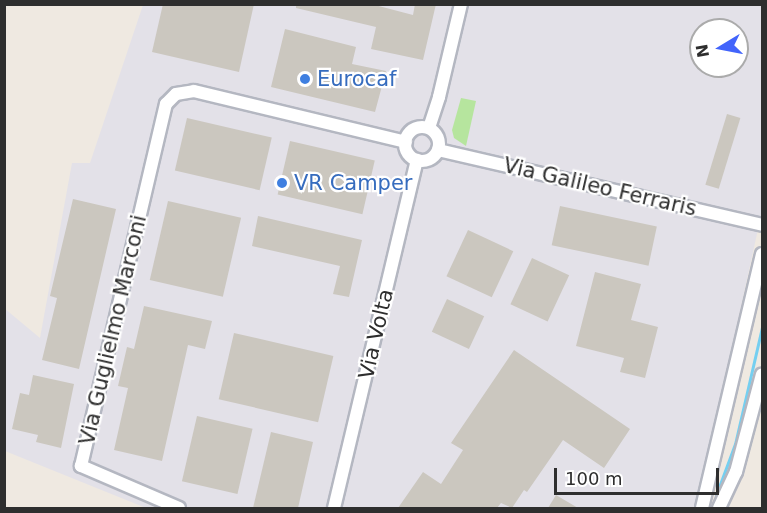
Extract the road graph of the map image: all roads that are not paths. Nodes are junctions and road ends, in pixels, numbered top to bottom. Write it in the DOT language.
graph roads {
  1 [pos="461,4"];
  2 [pos="429,128"];
  3 [pos="406,142"];
  4 [pos="438,150"];
  5 [pos="417,160"];
  6 [pos="762,225"];
  7 [pos="762,254"];
  8 [pos="762,374"];
  9 [pos="179,508"];
  10 [pos="334,508"];
  11 [pos="702,508"];
  12 [pos="719,508"];
  1 -- 2 [label="street"];
  2 -- 3 [label="street"];
  2 -- 4 [label="street"];
  3 -- 5 [label="street"];
  3 -- 9 [label="street, Via Guglielmo Marconi"];
  4 -- 5 [label="street"];
  4 -- 6 [label="street, Via Galileo Ferraris"];
  5 -- 10 [label="street, Via Volta"];
  7 -- 11 [label="street"];
  8 -- 12 [label="street"];
}
